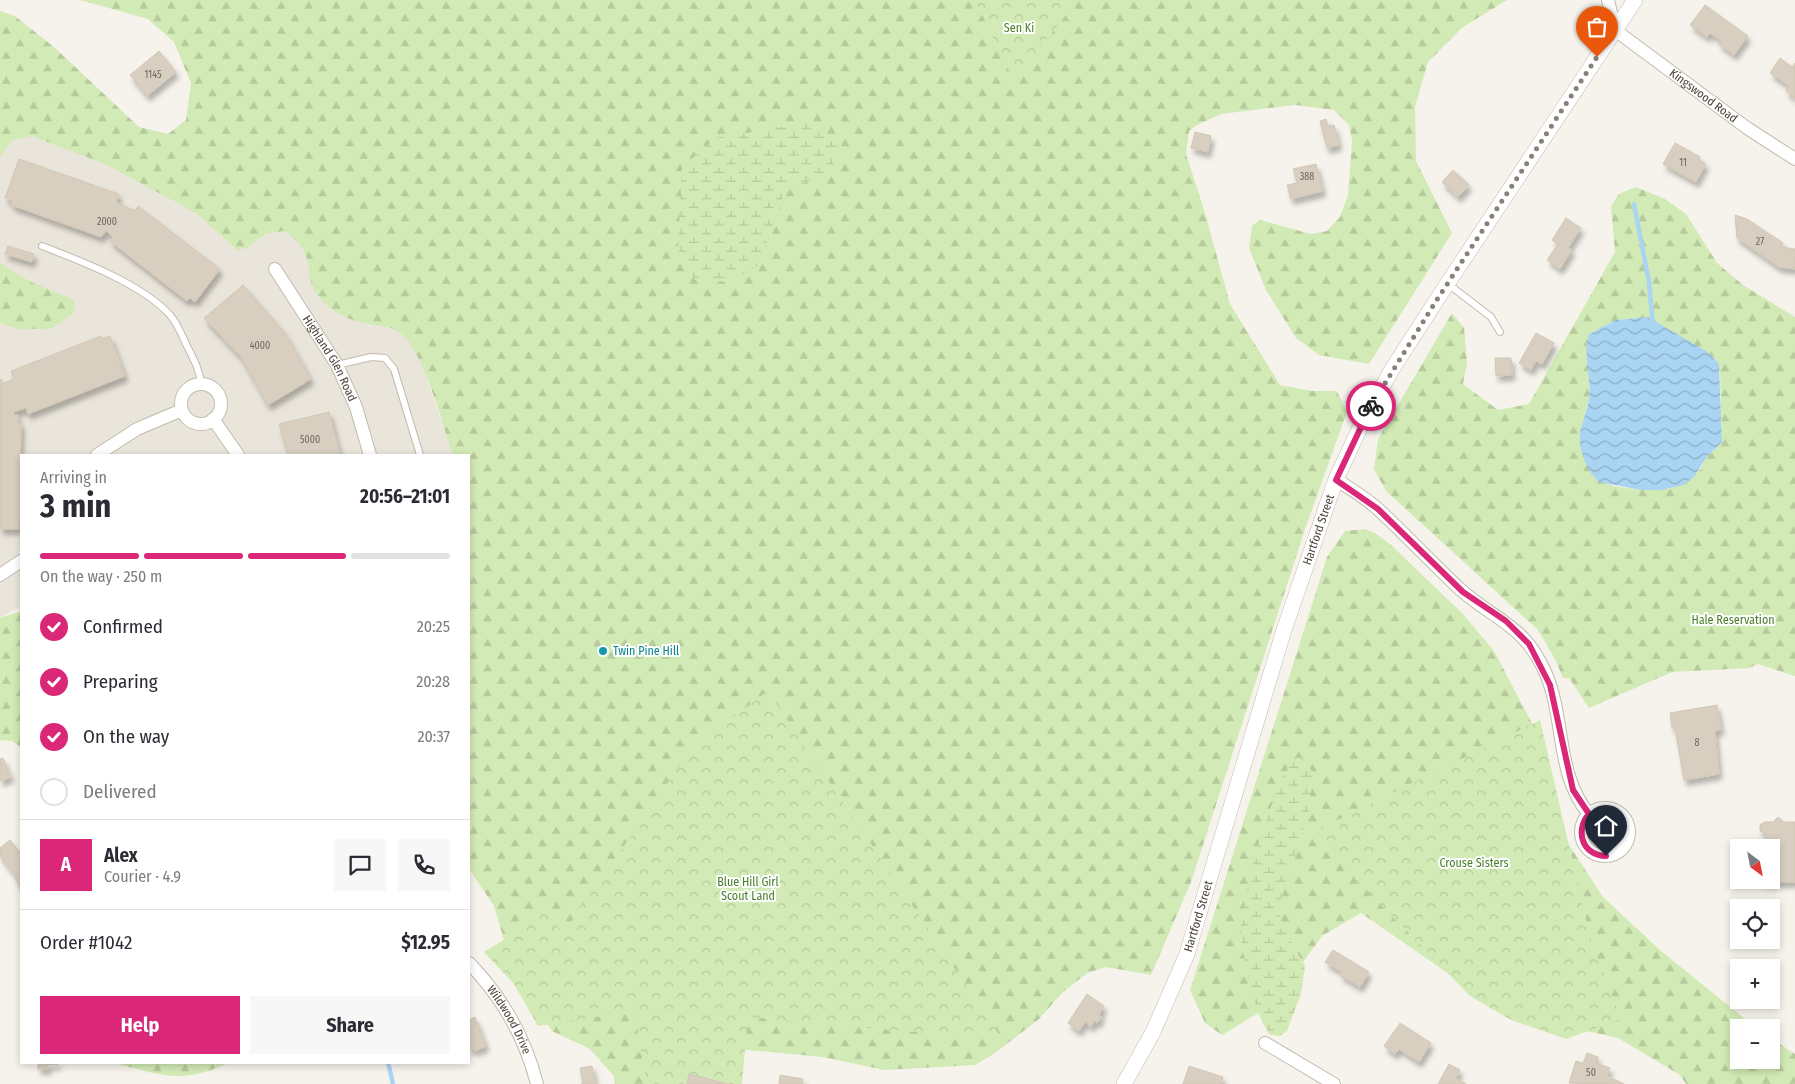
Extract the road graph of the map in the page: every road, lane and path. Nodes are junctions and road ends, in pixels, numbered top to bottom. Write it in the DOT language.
graph roads {
  1 [pos="1608,0"];
  2 [pos="1635,0"];
  3 [pos="1615,30"];
  4 [pos="1795,159"];
  5 [pos="42,246"];
  6 [pos="275,269"];
  7 [pos="1447,284"];
  8 [pos="1500,332"];
  9 [pos="338,365"];
  10 [pos="201,384"];
  11 [pos="182,410"];
  12 [pos="213,419"];
  13 [pos="99,454"];
  14 [pos="237,454"];
  15 [pos="370,454"];
  16 [pos="420,454"];
  17 [pos="1336,480"];
  18 [pos="20,562"];
  19 [pos="0,575"];
  20 [pos="1589,814"];
  21 [pos="470,964"];
  22 [pos="1265,1043"];
  23 [pos="537,1084"];
  24 [pos="1124,1084"];
  25 [pos="1334,1084"];
  1 -- 3 [label="street"];
  2 -- 3 [label="street, Hartford Street"];
  3 -- 4 [label="street, Kingswood Road"];
  3 -- 7 [label="street, Hartford Street"];
  5 -- 10 [label="lane"];
  6 -- 9 [label="street, Highland Glen Road"];
  7 -- 8 [label="lane"];
  7 -- 17 [label="street, Hartford Street"];
  9 -- 15 [label="street, Highland Glen Road"];
  9 -- 16 [label="lane"];
  10 -- 11 [label="street"];
  10 -- 12 [label="street"];
  11 -- 12 [label="street"];
  11 -- 13 [label="street"];
  12 -- 14 [label="street"];
  17 -- 20 [label="street"];
  17 -- 24 [label="street, Hartford Street"];
  18 -- 19 [label="street"];
  21 -- 23 [label="street, Wildwood Drive"];
  22 -- 25 [label="street"];
}
